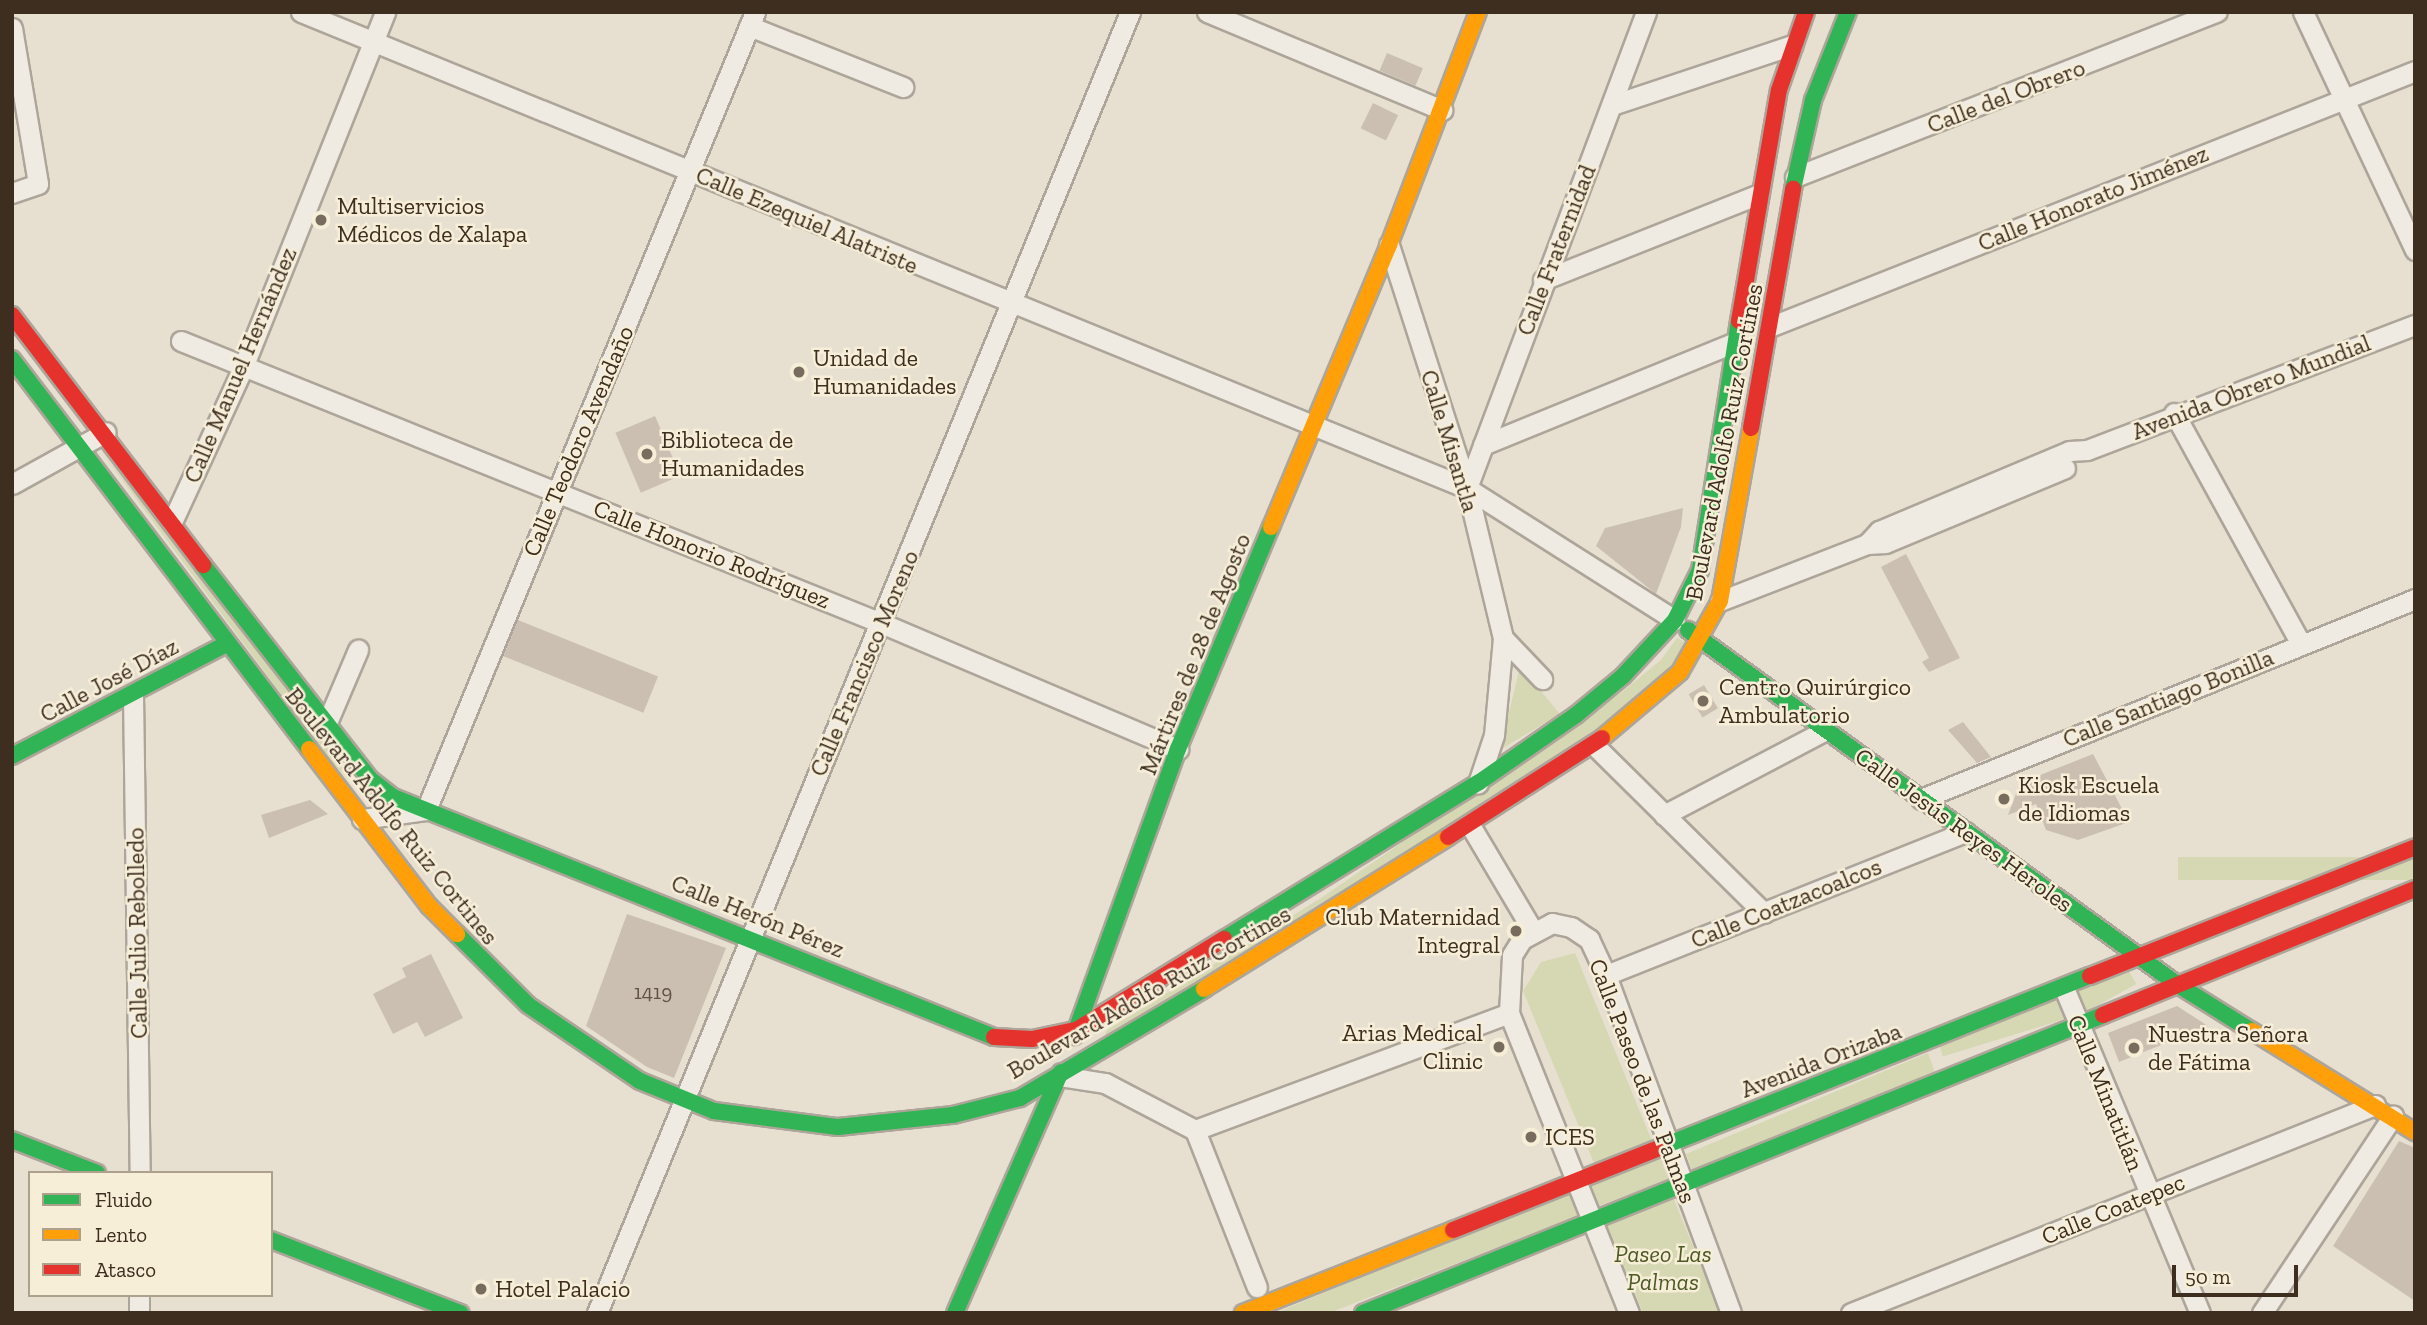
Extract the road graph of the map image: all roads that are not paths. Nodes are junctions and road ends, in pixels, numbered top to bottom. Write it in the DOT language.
graph roads {
  1 [pos="301,12"];
  2 [pos="385,12"];
  3 [pos="1130,12"];
  4 [pos="1207,12"];
  5 [pos="1478,12"];
  6 [pos="1646,12"];
  7 [pos="1806,12"];
  8 [pos="1848,12"];
  9 [pos="2217,12"];
  10 [pos="2303,12"];
  11 [pos="752,19"];
  12 [pos="12,28"];
  13 [pos="373,43"];
  14 [pos="1793,45"];
  15 [pos="2415,71"];
  16 [pos="904,87"];
  17 [pos="2344,99"];
  18 [pos="1612,105"];
  19 [pos="1442,110"];
  20 [pos="691,170"];
  21 [pos="1795,177"];
  22 [pos="12,193"];
  23 [pos="1759,194"];
  24 [pos="1389,245"];
  25 [pos="2415,250"];
  26 [pos="1543,280"];
  27 [pos="1010,306"];
  28 [pos="12,314"];
  29 [pos="2415,325"];
  30 [pos="1772,326"];
  31 [pos="181,341"];
  32 [pos="1735,342"];
  33 [pos="12,359"];
  34 [pos="242,370"];
  35 [pos="2175,413"];
  36 [pos="1314,426"];
  37 [pos="106,432"];
  38 [pos="1483,445"];
  39 [pos="79,446"];
  40 [pos="12,484"];
  41 [pos="1467,488"];
  42 [pos="557,491"];
  43 [pos="172,522"];
  44 [pos="2415,599"];
  45 [pos="1720,601"];
  46 [pos="1675,620"];
  47 [pos="881,623"];
  48 [pos="1503,638"];
  49 [pos="1702,640"];
  50 [pos="226,644"];
  51 [pos="2301,644"];
  52 [pos="358,650"];
  53 [pos="1542,679"];
  54 [pos="133,694"];
  55 [pos="326,725"];
  56 [pos="1826,730"];
  57 [pos="1594,745"];
  58 [pos="1178,749"];
  59 [pos="12,756"];
  60 [pos="1478,783"];
  61 [pos="1921,799"];
  62 [pos="426,810"];
  63 [pos="1664,815"];
  64 [pos="362,819"];
  65 [pos="1470,825"];
  66 [pos="1966,832"];
  67 [pos="2415,847"];
  68 [pos="2415,890"];
  69 [pos="1764,912"];
  70 [pos="1533,931"];
  71 [pos="750,936"];
  72 [pos="2138,956"];
  73 [pos="1606,975"];
  74 [pos="2178,985"];
  75 [pos="2063,988"];
  76 [pos="1509,1013"];
  77 [pos="2078,1025"];
  78 [pos="1076,1030"];
  79 [pos="1939,1061"];
  80 [pos="1060,1076"];
  81 [pos="684,1103"];
  82 [pos="2375,1105"];
  83 [pos="2393,1116"];
  84 [pos="1195,1130"];
  85 [pos="2415,1132"];
  86 [pos="12,1140"];
  87 [pos="1665,1146"];
  88 [pos="92,1171"];
  89 [pos="140,1171"];
  90 [pos="1578,1181"];
  91 [pos="1681,1183"];
  92 [pos="2148,1195"];
  93 [pos="1593,1219"];
  94 [pos="273,1241"];
  95 [pos="1263,1301"];
  96 [pos="429,1307"];
  97 [pos="460,1313"];
  98 [pos="597,1313"];
  99 [pos="955,1313"];
  100 [pos="1243,1313"];
  101 [pos="1363,1313"];
  102 [pos="1629,1313"];
  103 [pos="1731,1313"];
  104 [pos="1851,1313"];
  105 [pos="2200,1313"];
  106 [pos="2262,1313"];
  1 -- 13 [label="street, Calle Ezequiel Alatriste"];
  2 -- 13 [label="street, Calle Manuel Hernández"];
  3 -- 27 [label="street, Calle Francisco Moreno"];
  4 -- 19 [label="street"];
  5 -- 19 [label="main road, Mártires de 28 de Agosto"];
  6 -- 18 [label="street, Calle Fraternidad"];
  7 -- 14 [label="main road, Boulevard Adolfo Ruiz Cortines"];
  8 -- 21 [label="main road, Boulevard Adolfo Ruiz Cortines"];
  9 -- 21 [label="street, Calle del Obrero"];
  10 -- 17 [label="street"];
  11 -- 16 [label="street"];
  11 -- 20 [label="street, Calle Teodoro Avendaño"];
  12 -- 22 [label="street"];
  13 -- 20 [label="street, Calle Ezequiel Alatriste"];
  13 -- 34 [label="street, Calle Manuel Hernández"];
  14 -- 18 [label="street"];
  14 -- 23 [label="main road, Boulevard Adolfo Ruiz Cortines"];
  15 -- 17 [label="street, Calle Honorato Jiménez"];
  17 -- 25 [label="street"];
  17 -- 30 [label="street, Calle Honorato Jiménez"];
  18 -- 26 [label="street, Calle Fraternidad"];
  19 -- 24 [label="main road, Mártires de 28 de Agosto"];
  20 -- 27 [label="street, Calle Ezequiel Alatriste"];
  20 -- 42 [label="street, Calle Teodoro Avendaño"];
  21 -- 30 [label="main road, Boulevard Adolfo Ruiz Cortines"];
  23 -- 26 [label="street"];
  23 -- 32 [label="main road, Boulevard Adolfo Ruiz Cortines"];
  24 -- 36 [label="main road, Mártires de 28 de Agosto"];
  24 -- 41 [label="street, Calle Misantla"];
  26 -- 38 [label="street, Calle Fraternidad"];
  27 -- 36 [label="street, Calle Ezequiel Alatriste"];
  27 -- 47 [label="street, Calle Francisco Moreno"];
  28 -- 37 [label="main road, Boulevard Adolfo Ruiz Cortines"];
  29 -- 35 [label="street, Avenida Obrero Mundial"];
  30 -- 45 [label="main road, Boulevard Adolfo Ruiz Cortines"];
  31 -- 34 [label="street, Calle Honorio Rodríguez"];
  32 -- 38 [label="street"];
  32 -- 46 [label="main road, Boulevard Adolfo Ruiz Cortines"];
  33 -- 39 [label="main road, Boulevard Adolfo Ruiz Cortines"];
  34 -- 42 [label="street, Calle Honorio Rodríguez"];
  34 -- 43 [label="street, Calle Manuel Hernández"];
  35 -- 45 [label="street, Avenida Obrero Mundial"];
  35 -- 51 [label="street"];
  36 -- 41 [label="street, Calle Jesús Reyes Heroles"];
  36 -- 58 [label="main road, Mártires de 28 de Agosto"];
  37 -- 39 [label="street"];
  37 -- 43 [label="main road, Boulevard Adolfo Ruiz Cortines"];
  38 -- 41 [label="street, Calle Fraternidad"];
  39 -- 40 [label="street"];
  39 -- 50 [label="main road, Boulevard Adolfo Ruiz Cortines"];
  41 -- 46 [label="street, Calle Jesús Reyes Heroles"];
  41 -- 48 [label="street, Calle Misantla"];
  42 -- 47 [label="street, Calle Honorio Rodríguez"];
  42 -- 62 [label="street, Calle Teodoro Avendaño"];
  43 -- 55 [label="main road, Boulevard Adolfo Ruiz Cortines"];
  44 -- 51 [label="street, Calle Santiago Bonilla"];
  45 -- 49 [label="main road, Boulevard Adolfo Ruiz Cortines"];
  46 -- 49 [label="main road, Calle Jesús Reyes Heroles"];
  46 -- 60 [label="main road, Boulevard Adolfo Ruiz Cortines"];
  47 -- 58 [label="street, Calle Honorio Rodríguez"];
  47 -- 71 [label="street, Calle Francisco Moreno"];
  48 -- 53 [label="street"];
  48 -- 60 [label="street, Calle Misantla"];
  49 -- 56 [label="main road, Calle Jesús Reyes Heroles"];
  49 -- 57 [label="main road, Boulevard Adolfo Ruiz Cortines"];
  50 -- 54 [label="main road, Calle José Díaz"];
  50 -- 64 [label="main road, Boulevard Adolfo Ruiz Cortines"];
  51 -- 61 [label="street, Calle Santiago Bonilla"];
  52 -- 55 [label="street"];
  54 -- 59 [label="main road, Calle José Díaz"];
  54 -- 89 [label="street, Calle Julio Rebolledo"];
  55 -- 62 [label="main road, Boulevard Adolfo Ruiz Cortines"];
  56 -- 61 [label="main road, Calle Jesús Reyes Heroles"];
  56 -- 63 [label="street"];
  57 -- 63 [label="street"];
  57 -- 65 [label="main road, Boulevard Adolfo Ruiz Cortines"];
  58 -- 78 [label="main road, Mártires de 28 de Agosto"];
  60 -- 78 [label="main road, Boulevard Adolfo Ruiz Cortines"];
  61 -- 66 [label="main road, Calle Jesús Reyes Heroles"];
  62 -- 64 [label="street"];
  62 -- 71 [label="main road, Calle Herón Pérez"];
  63 -- 69 [label="street"];
  64 -- 81 [label="main road, Boulevard Adolfo Ruiz Cortines"];
  65 -- 70 [label="street"];
  65 -- 80 [label="main road, Boulevard Adolfo Ruiz Cortines"];
  66 -- 69 [label="street, Calle Coatzacoalcos"];
  66 -- 72 [label="main road, Calle Jesús Reyes Heroles"];
  67 -- 72 [label="main road, Avenida Orizaba"];
  68 -- 74 [label="main road, Avenida Orizaba"];
  69 -- 73 [label="street, Calle Coatzacoalcos"];
  70 -- 73 [label="street, Calle Paseo de las Palmas"];
  70 -- 76 [label="street"];
  71 -- 78 [label="main road, Calle Herón Pérez"];
  71 -- 81 [label="street, Calle Francisco Moreno"];
  72 -- 74 [label="main road, Calle Jesús Reyes Heroles"];
  72 -- 75 [label="main road, Avenida Orizaba"];
  73 -- 87 [label="street, Calle Paseo de las Palmas"];
  74 -- 77 [label="main road, Avenida Orizaba"];
  74 -- 82 [label="main road, Calle Jesús Reyes Heroles"];
  75 -- 77 [label="street, Calle Minatitlán"];
  75 -- 79 [label="main road, Avenida Orizaba"];
  76 -- 84 [label="street"];
  76 -- 90 [label="street"];
  77 -- 79 [label="main road, Avenida Orizaba"];
  77 -- 92 [label="street, Calle Minatitlán"];
  78 -- 80 [label="main road, Mártires de 28 de Agosto"];
  79 -- 87 [label="main road, Avenida Orizaba"];
  79 -- 91 [label="main road, Avenida Orizaba"];
  80 -- 81 [label="main road, Boulevard Adolfo Ruiz Cortines"];
  80 -- 84 [label="street"];
  80 -- 99 [label="main road, Mártires de 28 de Agosto"];
  81 -- 98 [label="street, Calle Francisco Moreno"];
  82 -- 83 [label="main road, Calle Jesús Reyes Heroles"];
  82 -- 92 [label="street, Calle Coatepec"];
  83 -- 85 [label="main road, Calle Jesús Reyes Heroles"];
  83 -- 106 [label="street"];
  84 -- 95 [label="street"];
  86 -- 88 [label="main road"];
  87 -- 90 [label="main road, Avenida Orizaba"];
  87 -- 91 [label="street, Calle Paseo de las Palmas"];
  90 -- 93 [label="street"];
  90 -- 95 [label="main road, Avenida Orizaba"];
  91 -- 93 [label="main road, Avenida Orizaba"];
  91 -- 103 [label="street, Calle Paseo de las Palmas"];
  92 -- 104 [label="street, Calle Coatepec"];
  92 -- 105 [label="street, Calle Minatitlán"];
  93 -- 101 [label="main road, Avenida Orizaba"];
  93 -- 102 [label="street"];
  94 -- 96 [label="main road"];
  95 -- 100 [label="main road, Avenida Orizaba"];
  96 -- 97 [label="main road"];
}
